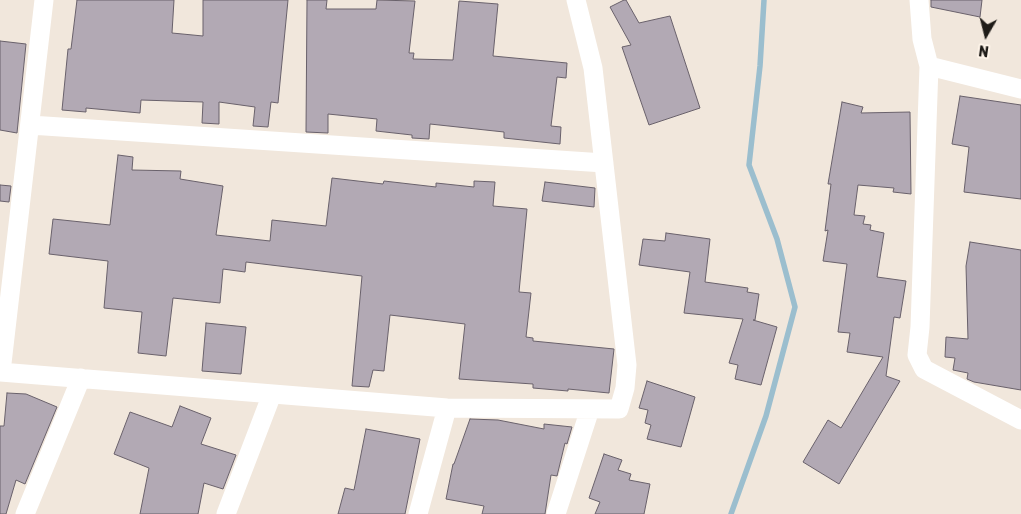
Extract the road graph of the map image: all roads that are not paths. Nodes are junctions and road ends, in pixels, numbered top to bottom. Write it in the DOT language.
graph roads {
  1 [pos="44,0"];
  2 [pos="576,0"];
  3 [pos="919,0"];
  4 [pos="929,66"];
  5 [pos="1021,89"];
  6 [pos="30,125"];
  7 [pos="604,163"];
  8 [pos="0,372"];
  9 [pos="81,378"];
  10 [pos="272,394"];
  11 [pos="447,408"];
  12 [pos="590,409"];
  13 [pos="1021,420"];
  14 [pos="25,514"];
  15 [pos="226,514"];
  16 [pos="418,514"];
  17 [pos="556,514"];
  1 -- 6 [label="street"];
  2 -- 7 [label="street"];
  3 -- 4 [label="street"];
  4 -- 5 [label="street"];
  4 -- 13 [label="street"];
  6 -- 7 [label="street"];
  6 -- 8 [label="street"];
  7 -- 12 [label="street"];
  8 -- 9 [label="street"];
  9 -- 10 [label="street"];
  9 -- 14 [label="street"];
  10 -- 11 [label="street"];
  10 -- 15 [label="street"];
  11 -- 12 [label="street"];
  11 -- 16 [label="street"];
  12 -- 17 [label="street"];
}
